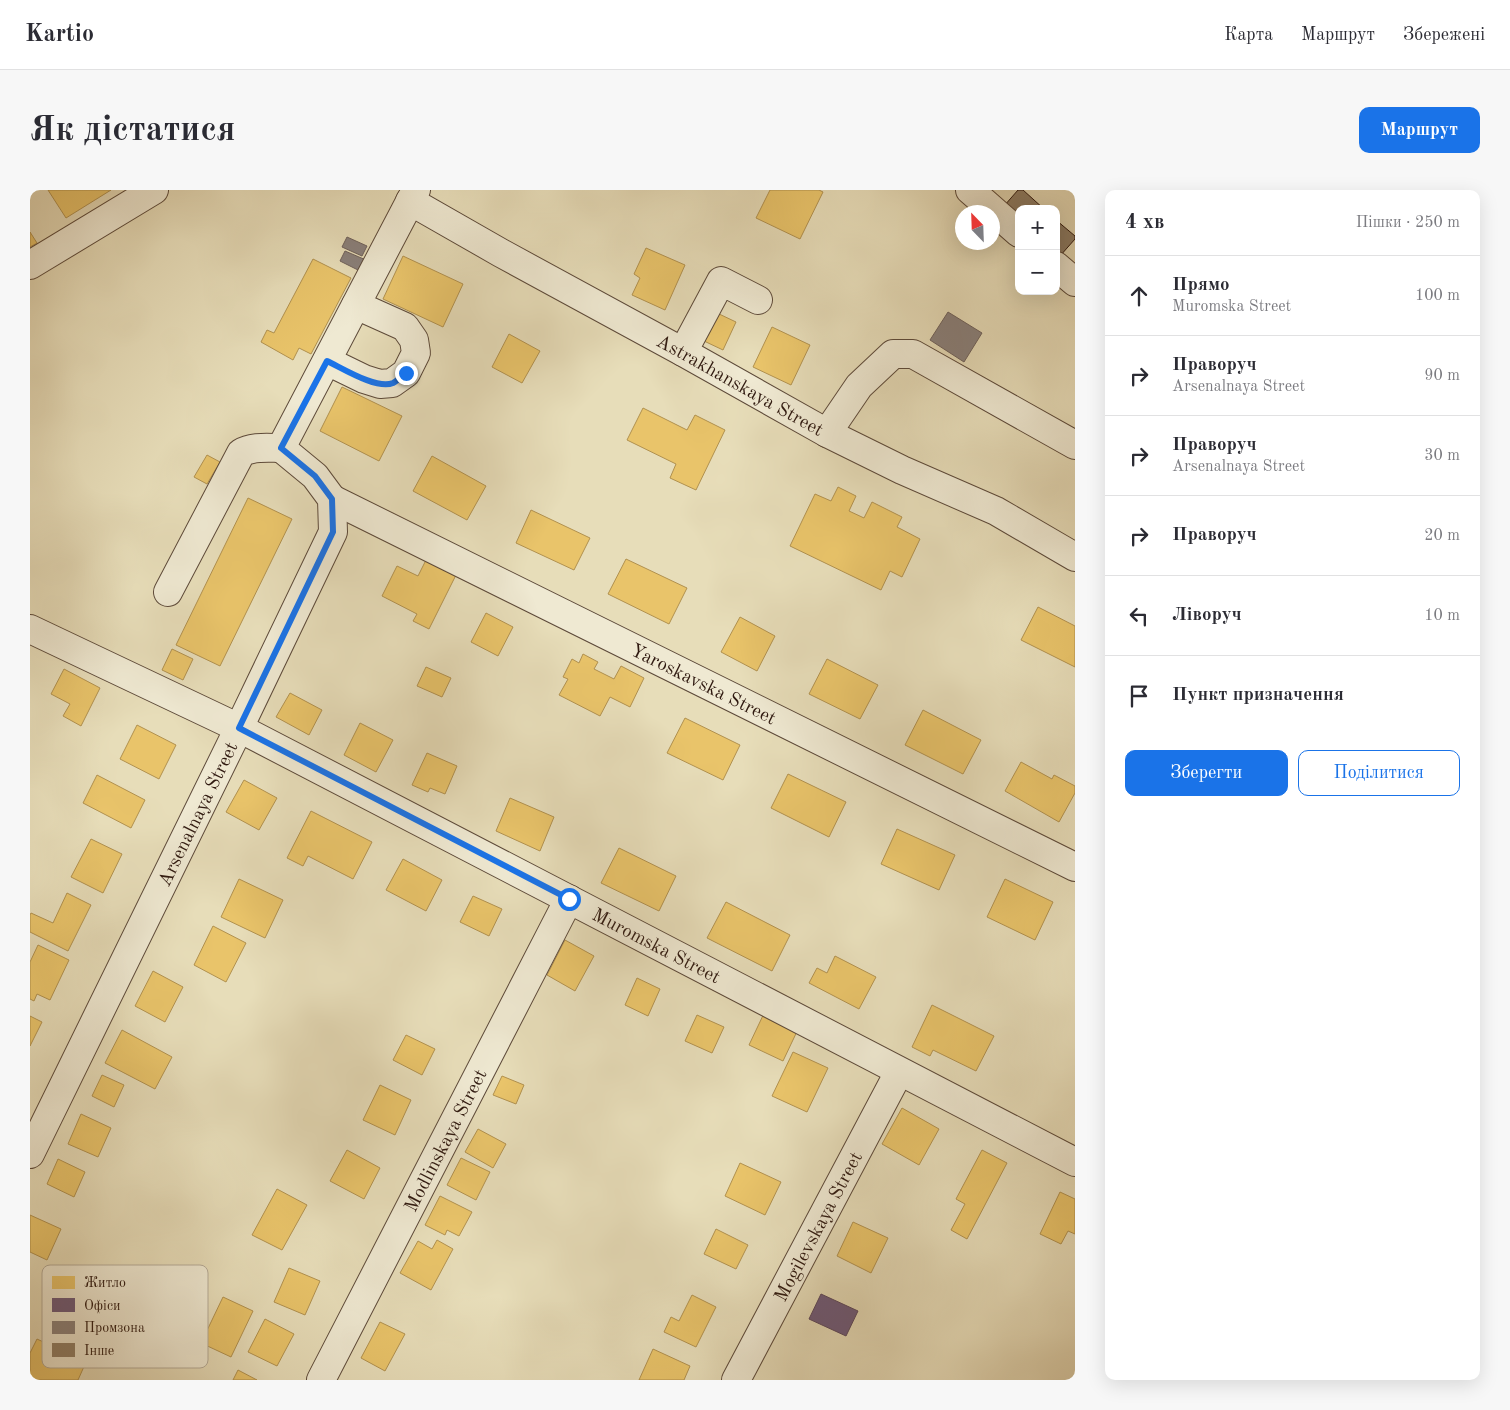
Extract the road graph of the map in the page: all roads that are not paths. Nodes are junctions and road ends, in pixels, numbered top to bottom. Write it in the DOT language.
graph roads {
  1 [pos="154,190"];
  2 [pos="970,190"];
  3 [pos="413,196"];
  4 [pos="1015,229"];
  5 [pos="30,265"];
  6 [pos="1060,269"];
  7 [pos="1075,282"];
  8 [pos="758,300"];
  9 [pos="356,305"];
  10 [pos="683,352"];
  11 [pos="327,361"];
  12 [pos="827,433"];
  13 [pos="1075,445"];
  14 [pos="281,448"];
  15 [pos="332,499"];
  16 [pos="1075,557"];
  17 [pos="168,592"];
  18 [pos="30,629"];
  19 [pos="239,728"];
  20 [pos="1075,867"];
  21 [pos="569,899"];
  22 [pos="898,1072"];
  23 [pos="30,1154"];
  24 [pos="1075,1162"];
  25 [pos="321,1380"];
  26 [pos="736,1380"];
  1 -- 5 [label="street"];
  2 -- 4 [label="street"];
  3 -- 9 [label="street"];
  3 -- 10 [label="street, Astrakhanskaya Street"];
  6 -- 7 [label="street"];
  8 -- 10 [label="street"];
  9 -- 11 [label="street"];
  9 -- 11 [label="street"];
  10 -- 12 [label="street, Astrakhanskaya Street"];
  11 -- 14 [label="street"];
  12 -- 13 [label="street"];
  12 -- 16 [label="street, Astrakhanskaya Street"];
  14 -- 15 [label="street"];
  14 -- 17 [label="street"];
  15 -- 19 [label="street, Arsenalnaya Street"];
  15 -- 20 [label="street, Yaroskavska Street"];
  18 -- 19 [label="street, Muromska Street"];
  19 -- 21 [label="street, Muromska Street"];
  19 -- 23 [label="street, Arsenalnaya Street"];
  21 -- 22 [label="street, Muromska Street"];
  21 -- 25 [label="street, Modlinskaya Street"];
  22 -- 24 [label="street, Muromska Street"];
  22 -- 26 [label="street, Mogilevskaya Street"];
}
